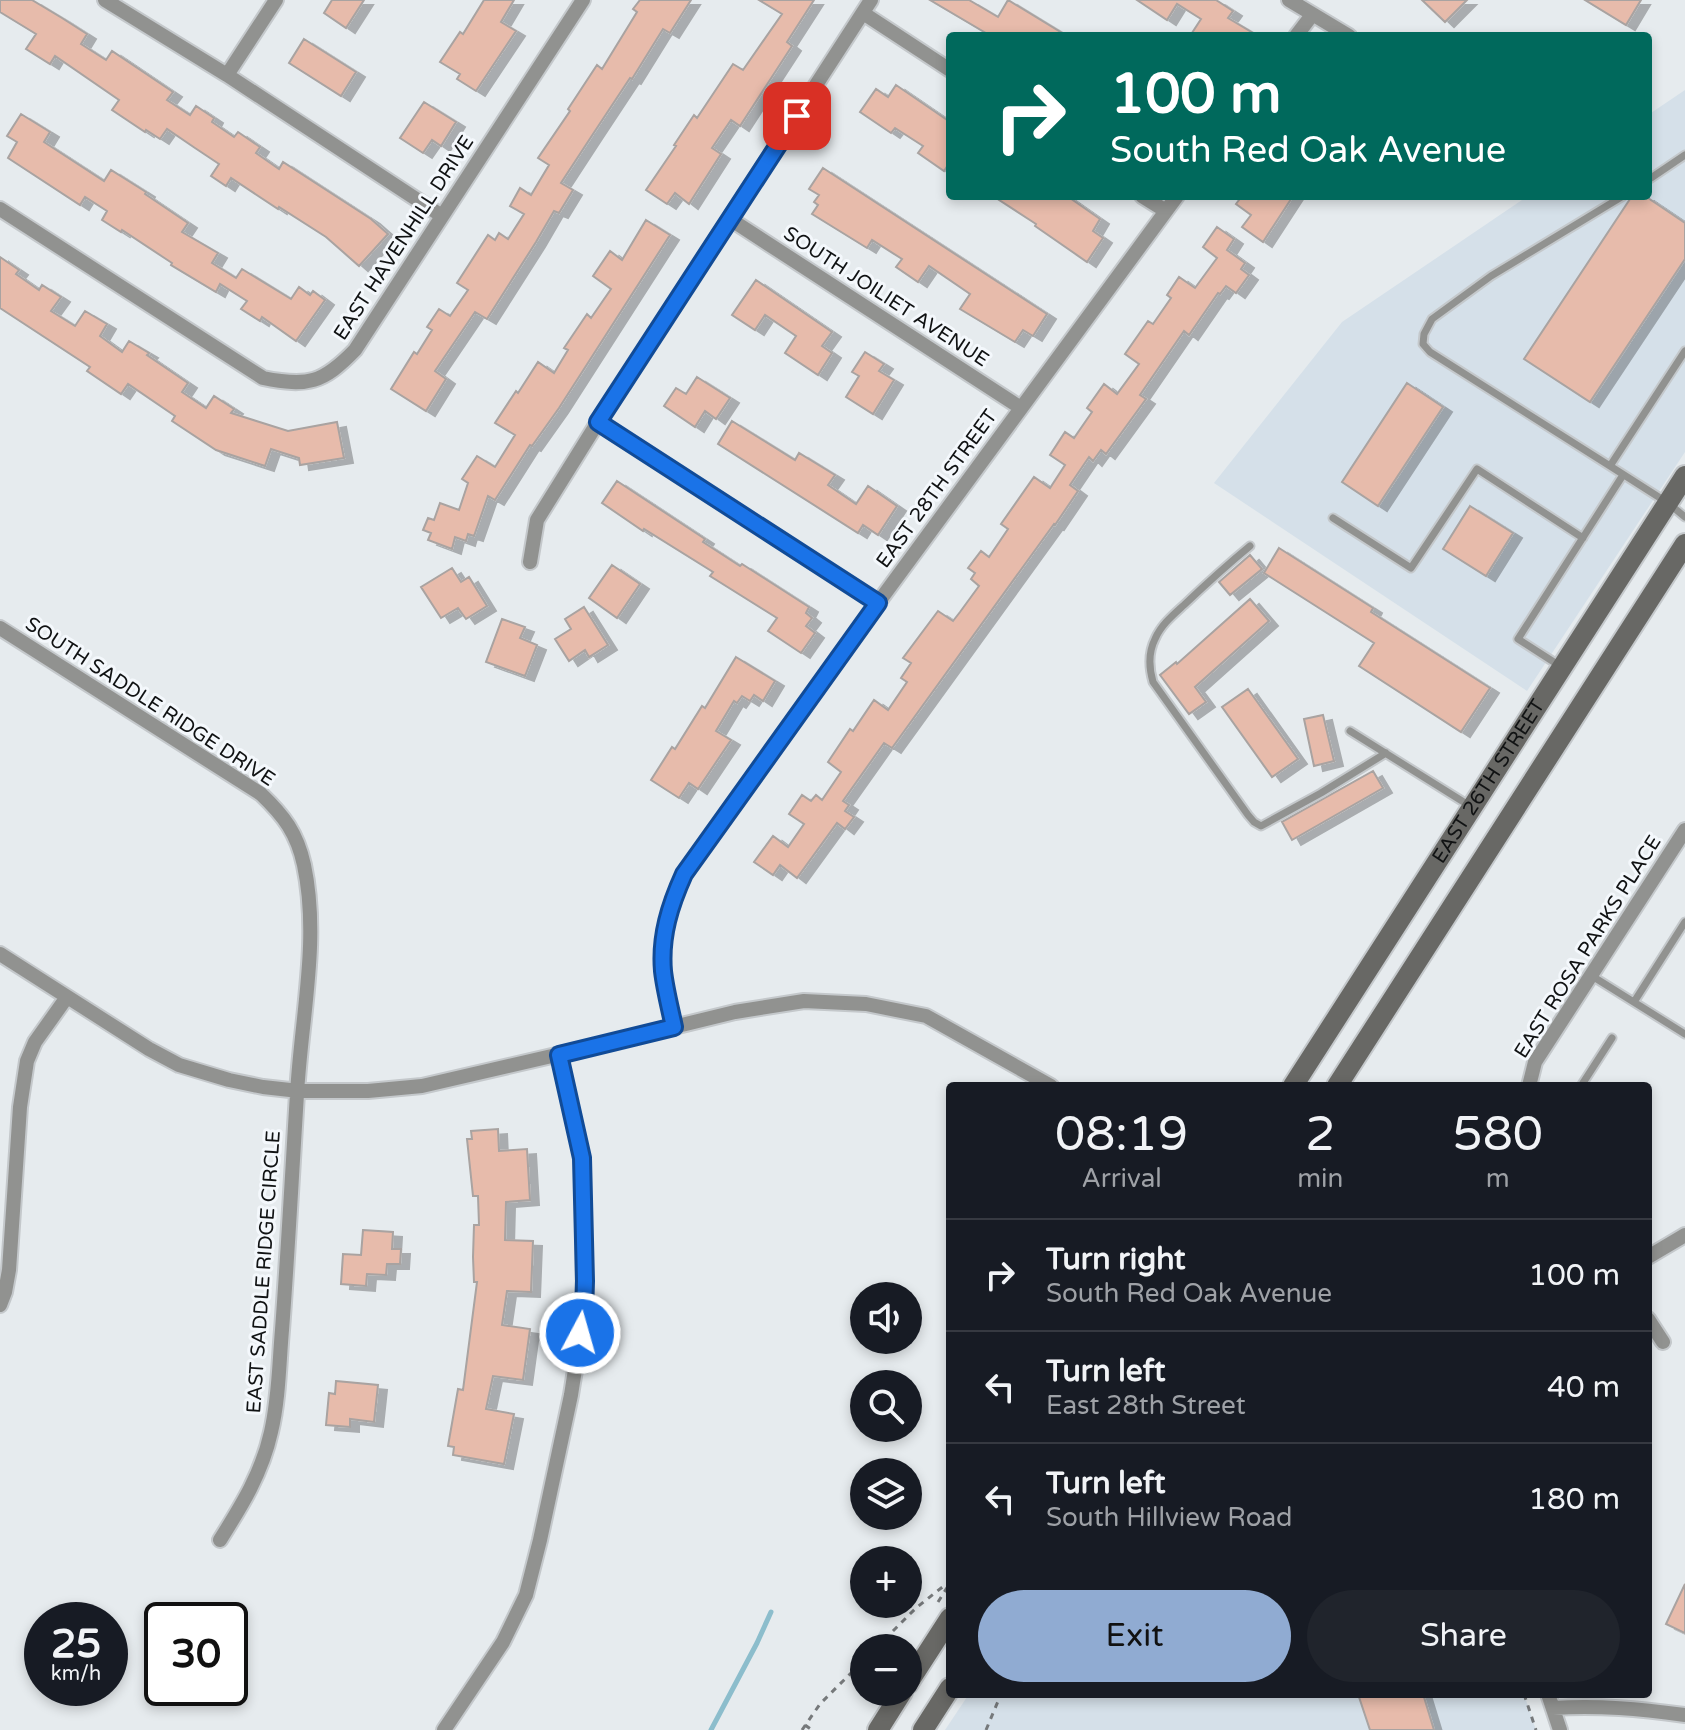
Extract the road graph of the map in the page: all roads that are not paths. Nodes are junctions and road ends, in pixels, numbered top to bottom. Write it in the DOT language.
graph roads {
  1 [pos="105,0"];
  2 [pos="276,0"];
  3 [pos="583,0"];
  4 [pos="1289,0"];
  5 [pos="867,6"];
  6 [pos="1312,15"];
  7 [pos="1299,32"];
  8 [pos="1342,32"];
  9 [pos="946,67"];
  10 [pos="227,75"];
  11 [pos="1685,155"];
  12 [pos="1652,177"];
  13 [pos="1148,200"];
  14 [pos="1174,200"];
  15 [pos="1616,200"];
  16 [pos="0,209"];
  17 [pos="1166,211"];
  18 [pos="442,216"];
  19 [pos="730,219"];
  20 [pos="1685,351"];
  21 [pos="1021,408"];
  22 [pos="598,422"];
  23 [pos="1610,466"];
  24 [pos="1623,475"];
  25 [pos="1685,476"];
  26 [pos="1668,503"];
  27 [pos="1685,517"];
  28 [pos="1333,518"];
  29 [pos="1583,538"];
  30 [pos="1685,544"];
  31 [pos="1250,546"];
  32 [pos="530,562"];
  33 [pos="878,603"];
  34 [pos="0,628"];
  35 [pos="1562,667"];
  36 [pos="1350,731"];
  37 [pos="1386,753"];
  38 [pos="1472,808"];
  39 [pos="1685,830"];
  40 [pos="1685,922"];
  41 [pos="0,954"];
  42 [pos="1591,976"];
  43 [pos="67,997"];
  44 [pos="1634,1002"];
  45 [pos="674,1027"];
  46 [pos="1685,1034"];
  47 [pos="1612,1038"];
  48 [pos="559,1055"];
  49 [pos="1044,1082"];
  50 [pos="1296,1082"];
  51 [pos="1340,1082"];
  52 [pos="1530,1082"];
  53 [pos="1584,1082"];
  54 [pos="297,1091"];
  55 [pos="1685,1235"];
  56 [pos="1652,1255"];
  57 [pos="0,1305"];
  58 [pos="1652,1325"];
  59 [pos="1663,1342"];
  60 [pos="220,1540"];
  61 [pos="946,1624"];
  62 [pos="922,1661"];
  63 [pos="946,1694"];
  64 [pos="1551,1701"];
  65 [pos="893,1706"];
  66 [pos="1685,1715"];
  67 [pos="444,1730"];
  68 [pos="878,1730"];
  69 [pos="923,1730"];
  70 [pos="1560,1730"];
  1 -- 10 [label="street"];
  2 -- 10 [label="street"];
  3 -- 18 [label="street, EAST HAVENHILL DRIVE"];
  4 -- 6 [label="street"];
  5 -- 9 [label="street"];
  5 -- 19 [label="street"];
  6 -- 7 [label="street"];
  6 -- 8 [label="street"];
  10 -- 18 [label="street"];
  11 -- 12 [label="lane"];
  13 -- 17 [label="street"];
  14 -- 17 [label="street, EAST 28TH STREET"];
  15 -- 23 [label="lane"];
  16 -- 18 [label="street, EAST HAVENHILL DRIVE"];
  17 -- 21 [label="street, EAST 28TH STREET"];
  19 -- 21 [label="street, SOUTH JOILIET AVENUE"];
  19 -- 22 [label="street"];
  20 -- 23 [label="lane"];
  21 -- 33 [label="street, EAST 28TH STREET"];
  22 -- 32 [label="street"];
  22 -- 33 [label="street"];
  23 -- 24 [label="lane"];
  24 -- 26 [label="lane"];
  24 -- 29 [label="lane"];
  25 -- 26 [label="main road, EAST 26TH STREET"];
  26 -- 27 [label="lane"];
  26 -- 35 [label="main road, EAST 26TH STREET"];
  28 -- 29 [label="lane"];
  29 -- 35 [label="lane"];
  30 -- 51 [label="main road, EAST 26TH STREET"];
  31 -- 37 [label="lane"];
  33 -- 45 [label="street, EAST 28TH STREET"];
  34 -- 54 [label="street, SOUTH SADDLE RIDGE DRIVE"];
  35 -- 38 [label="main road, EAST 26TH STREET"];
  36 -- 37 [label="lane"];
  37 -- 38 [label="lane"];
  38 -- 50 [label="main road, EAST 26TH STREET"];
  39 -- 42 [label="street, EAST ROSA PARKS PLACE"];
  40 -- 44 [label="lane"];
  41 -- 43 [label="street"];
  42 -- 44 [label="lane"];
  42 -- 52 [label="street, EAST ROSA PARKS PLACE"];
  43 -- 54 [label="street"];
  43 -- 57 [label="street"];
  44 -- 46 [label="lane"];
  45 -- 48 [label="street"];
  45 -- 49 [label="street"];
  47 -- 53 [label="lane"];
  48 -- 54 [label="street"];
  48 -- 67 [label="street"];
  54 -- 60 [label="street, EAST SADDLE RIDGE CIRCLE"];
  55 -- 56 [label="street"];
  58 -- 59 [label="street"];
  61 -- 62 [label="main road"];
  63 -- 69 [label="main road"];
  64 -- 66 [label="street"];
  64 -- 70 [label="street"];
  65 -- 68 [label="main road"];
}
